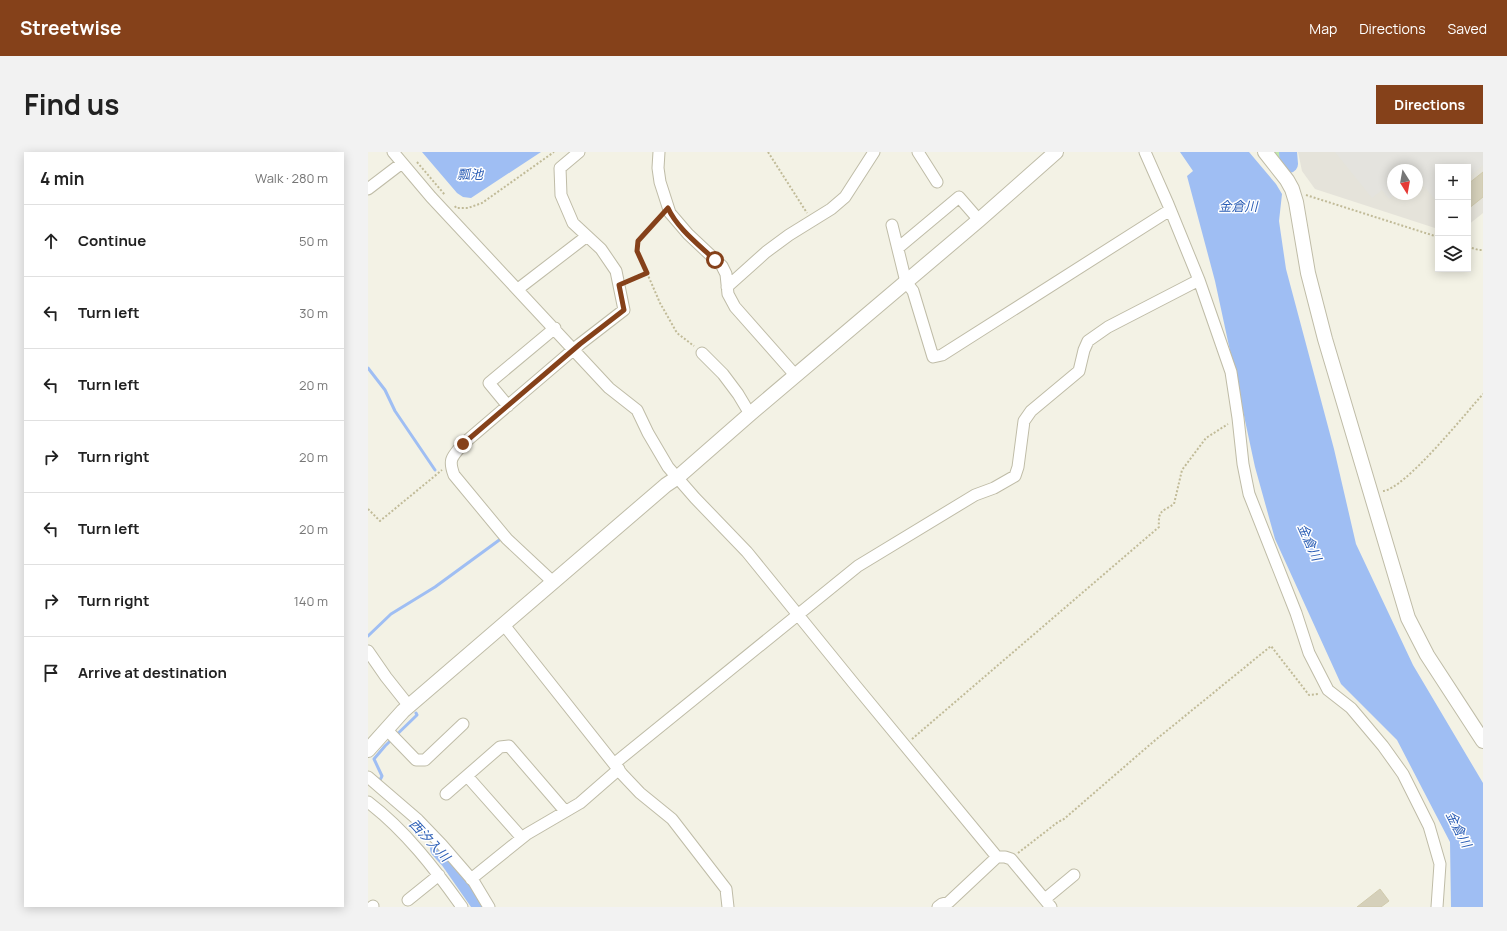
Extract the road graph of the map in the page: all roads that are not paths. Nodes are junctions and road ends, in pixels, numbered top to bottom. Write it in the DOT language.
graph roads {
  1 [pos="393,152"];
  2 [pos="579,152"];
  3 [pos="660,152"];
  4 [pos="874,152"];
  5 [pos="918,152"];
  6 [pos="1056,152"];
  7 [pos="1145,152"];
  8 [pos="1265,152"];
  9 [pos="402,163"];
  10 [pos="937,182"];
  11 [pos="368,189"];
  12 [pos="1170,210"];
  13 [pos="979,220"];
  14 [pos="892,225"];
  15 [pos="587,236"];
  16 [pos="898,248"];
  17 [pos="1199,280"];
  18 [pos="906,282"];
  19 [pos="727,287"];
  20 [pos="518,289"];
  21 [pos="554,328"];
  22 [pos="575,350"];
  23 [pos="702,353"];
  24 [pos="796,376"];
  25 [pos="508,406"];
  26 [pos="750,414"];
  27 [pos="678,477"];
  28 [pos="554,582"];
  29 [pos="797,614"];
  30 [pos="504,625"];
  31 [pos="368,651"];
  32 [pos="409,706"];
  33 [pos="463,724"];
  34 [pos="391,735"];
  35 [pos="1483,741"];
  36 [pos="368,750"];
  37 [pos="617,766"];
  38 [pos="467,776"];
  39 [pos="368,777"];
  40 [pos="446,794"];
  41 [pos="368,802"];
  42 [pos="565,811"];
  43 [pos="522,838"];
  44 [pos="997,857"];
  45 [pos="1074,875"];
  46 [pos="439,876"];
  47 [pos="471,879"];
  48 [pos="408,900"];
  49 [pos="955,903"];
  50 [pos="1048,903"];
  51 [pos="462,907"];
  52 [pos="489,907"];
  53 [pos="728,907"];
  54 [pos="938,907"];
  55 [pos="1437,907"];
  1 -- 9 [label="street"];
  2 -- 15 [label="street"];
  3 -- 19 [label="street"];
  4 -- 19 [label="street"];
  5 -- 10 [label="street"];
  6 -- 13 [label="street"];
  7 -- 12 [label="street"];
  8 -- 35 [label="street"];
  9 -- 11 [label="street"];
  9 -- 20 [label="street"];
  12 -- 17 [label="street"];
  12 -- 18 [label="street"];
  13 -- 16 [label="street"];
  13 -- 18 [label="street"];
  14 -- 16 [label="street"];
  15 -- 20 [label="street"];
  15 -- 22 [label="street"];
  16 -- 18 [label="street"];
  17 -- 29 [label="street"];
  17 -- 55 [label="street"];
  18 -- 24 [label="street"];
  19 -- 24 [label="street"];
  20 -- 21 [label="street"];
  21 -- 22 [label="street"];
  21 -- 25 [label="street"];
  22 -- 25 [label="street"];
  22 -- 27 [label="street"];
  23 -- 26 [label="street"];
  24 -- 26 [label="street"];
  25 -- 28 [label="street"];
  26 -- 27 [label="street"];
  27 -- 28 [label="street"];
  27 -- 29 [label="street"];
  28 -- 30 [label="street"];
  29 -- 37 [label="street"];
  29 -- 44 [label="street"];
  30 -- 32 [label="street"];
  30 -- 37 [label="street"];
  31 -- 32 [label="street"];
  32 -- 34 [label="street"];
  33 -- 34 [label="street"];
  34 -- 36 [label="street"];
  37 -- 42 [label="street"];
  37 -- 53 [label="street"];
  38 -- 40 [label="street"];
  38 -- 42 [label="street"];
  38 -- 43 [label="street"];
  39 -- 47 [label="street"];
  41 -- 46 [label="street"];
  42 -- 43 [label="street"];
  43 -- 47 [label="street"];
  44 -- 49 [label="street"];
  44 -- 50 [label="street"];
  45 -- 50 [label="street"];
  46 -- 48 [label="street"];
  46 -- 51 [label="street"];
  47 -- 52 [label="street"];
  49 -- 54 [label="street"];
}
